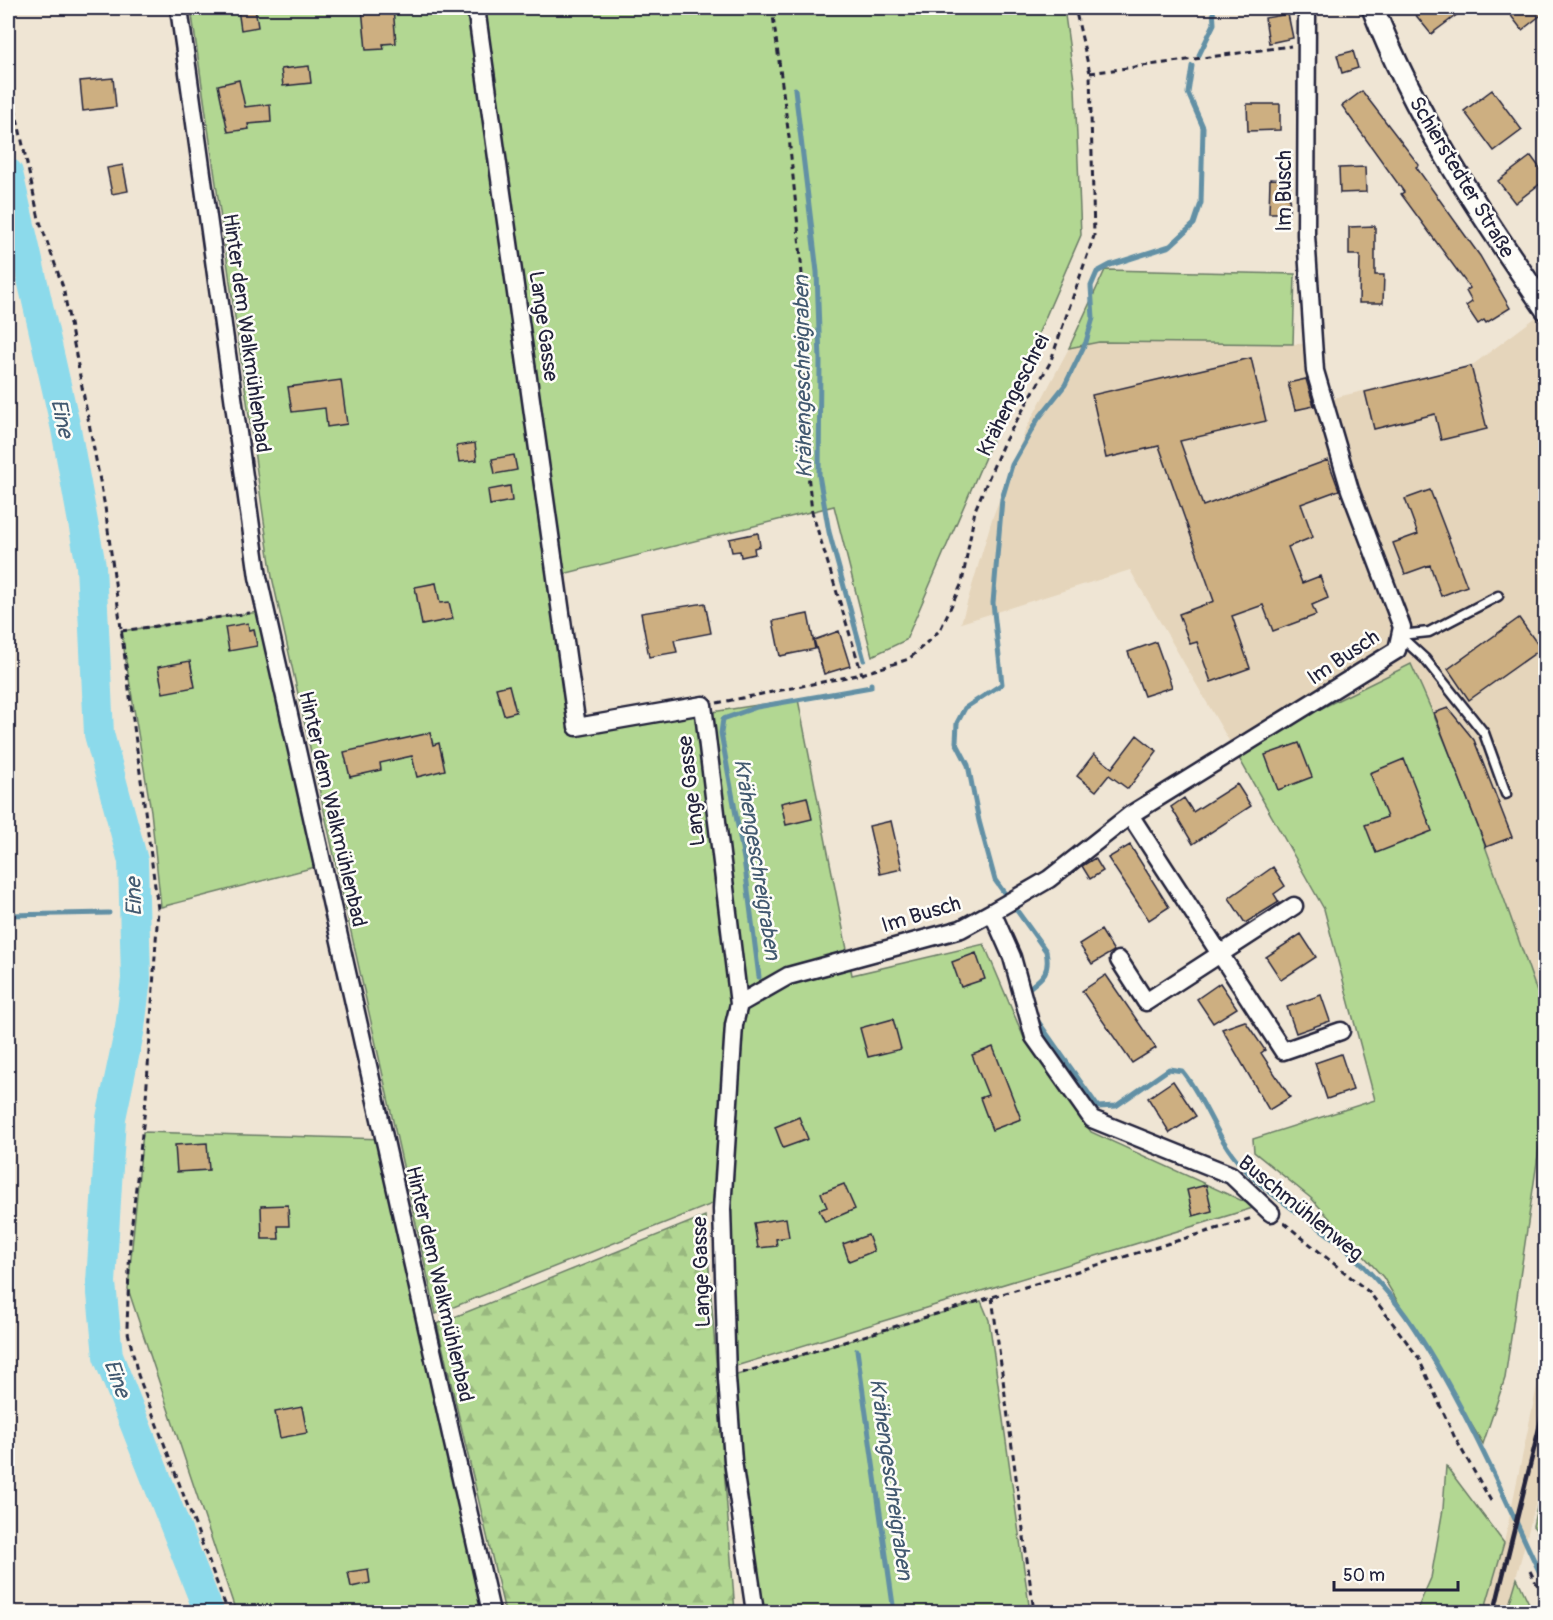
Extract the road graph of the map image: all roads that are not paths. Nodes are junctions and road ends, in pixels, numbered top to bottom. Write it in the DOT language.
graph roads {
  1 [pos="179,8"];
  2 [pos="477,8"];
  3 [pos="1307,8"];
  4 [pos="1373,8"];
  5 [pos="1545,309"];
  6 [pos="1498,596"];
  7 [pos="1400,635"];
  8 [pos="1506,794"];
  9 [pos="1130,815"];
  10 [pos="1002,906"];
  11 [pos="1293,906"];
  12 [pos="1219,954"];
  13 [pos="1119,960"];
  14 [pos="739,1004"];
  15 [pos="1341,1031"];
  16 [pos="1271,1213"];
  17 [pos="491,1612"];
  18 [pos="755,1612"];
  1 -- 17 [label="street, Hinter dem Walkmühlenbad"];
  2 -- 14 [label="street, Lange Gasse"];
  3 -- 7 [label="street, Im Busch"];
  4 -- 5 [label="street, Schierstedter Straße"];
  6 -- 7 [label="lane"];
  7 -- 8 [label="lane"];
  7 -- 9 [label="street, Im Busch"];
  9 -- 10 [label="street, Im Busch"];
  9 -- 12 [label="street"];
  10 -- 14 [label="street, Im Busch"];
  10 -- 16 [label="street, Buschmühlenweg"];
  11 -- 12 [label="street"];
  12 -- 13 [label="street"];
  12 -- 15 [label="street"];
  14 -- 18 [label="street, Lange Gasse"];
}
